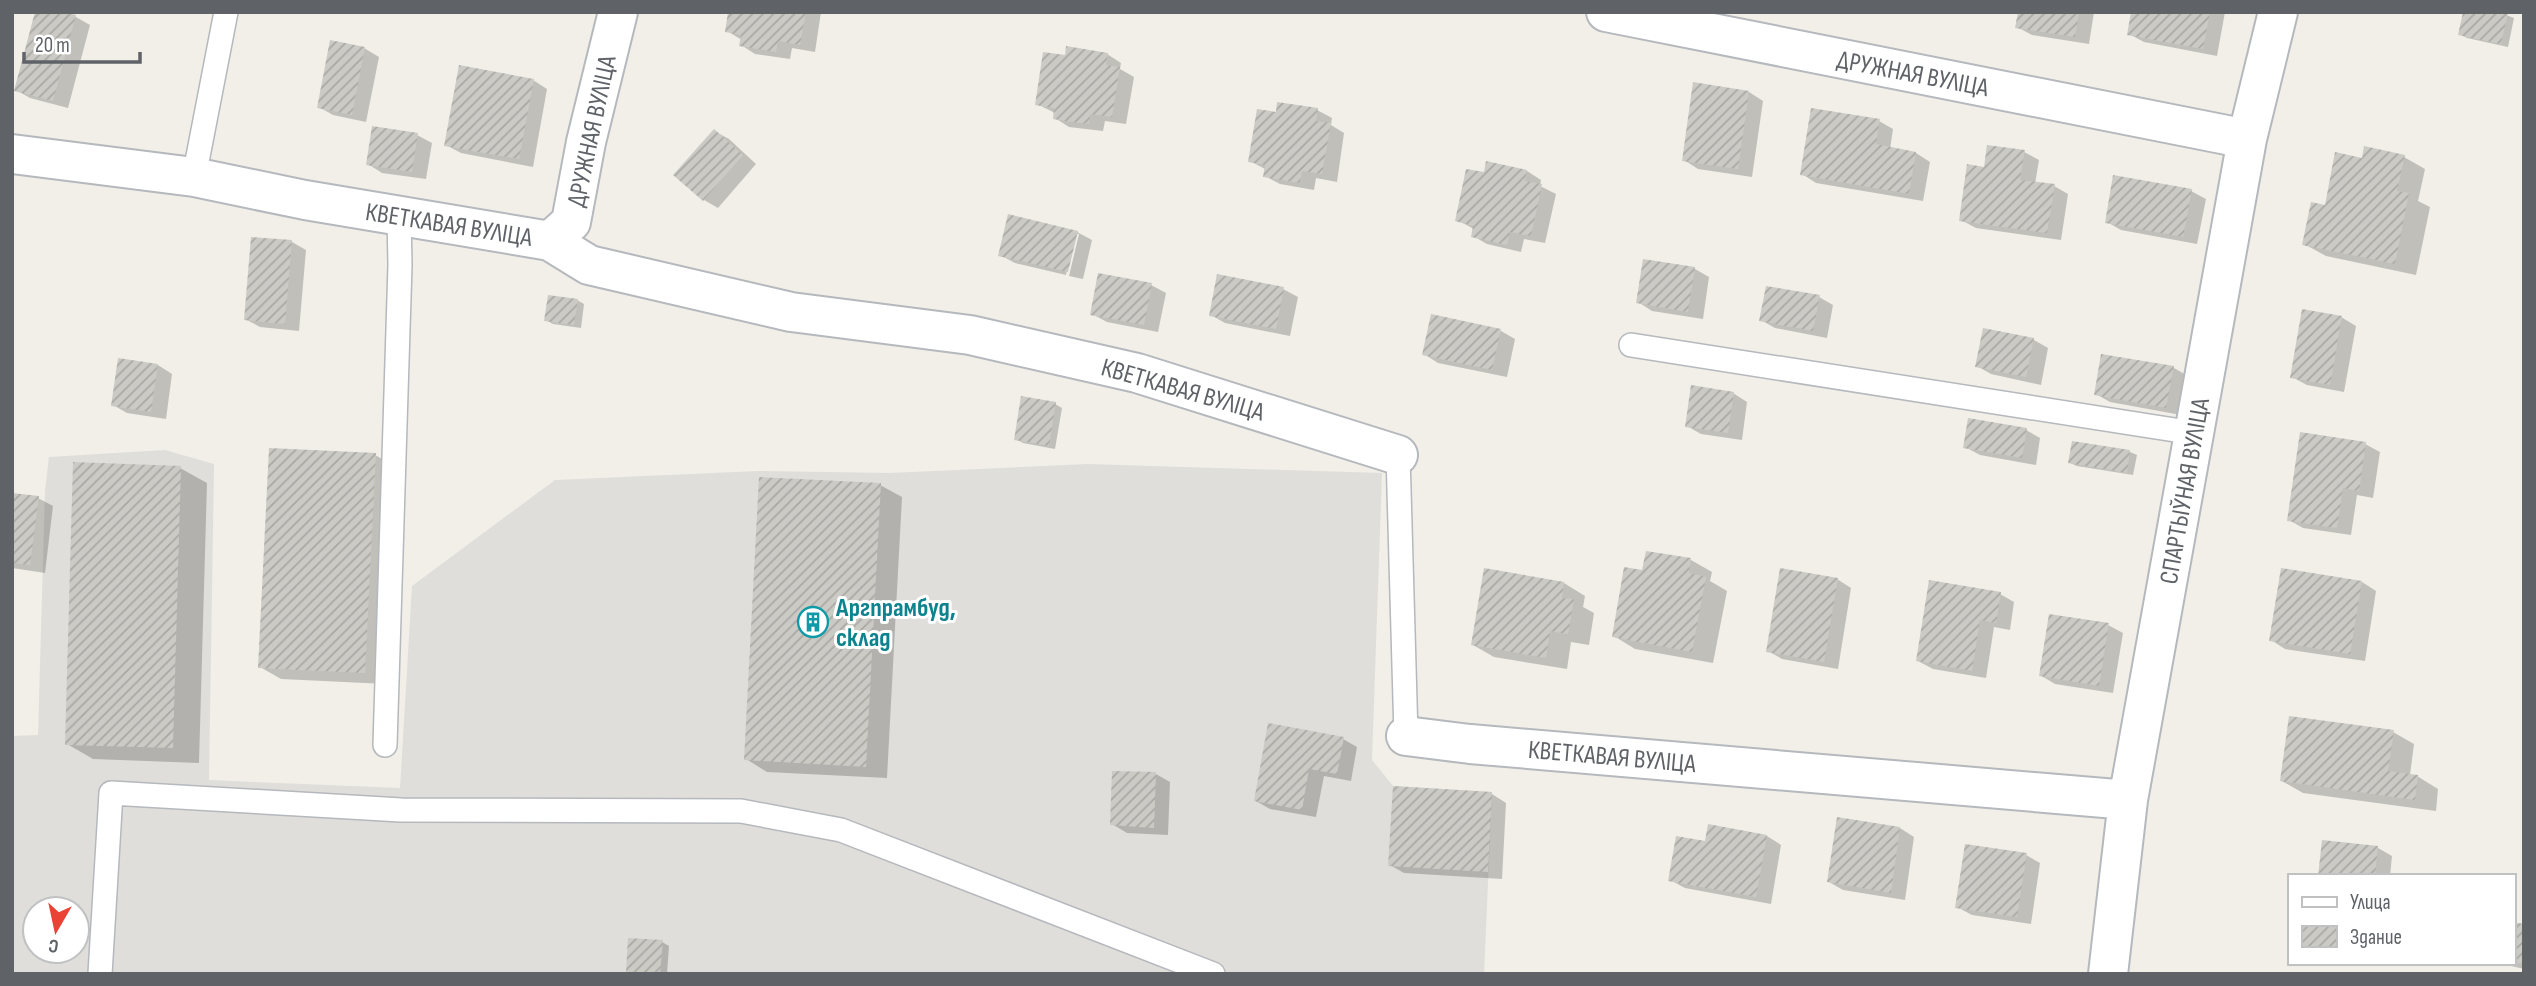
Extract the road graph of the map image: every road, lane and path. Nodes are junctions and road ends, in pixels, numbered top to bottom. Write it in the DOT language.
graph roads {
  1 [pos="226,12"];
  2 [pos="618,12"];
  3 [pos="1606,12"];
  4 [pos="2278,12"];
  5 [pos="2234,137"];
  6 [pos="12,153"];
  7 [pos="194,177"];
  8 [pos="399,216"];
  9 [pos="550,241"];
  10 [pos="1632,345"];
  11 [pos="2194,433"];
  12 [pos="1398,455"];
  13 [pos="1406,737"];
  14 [pos="385,745"];
  15 [pos="2112,798"];
  16 [pos="100,974"];
  17 [pos="1213,974"];
  18 [pos="2108,974"];
  1 -- 7 [label="lane"];
  2 -- 9 [label="street, ДРУЖНАЯ ВУЛІЦА"];
  3 -- 5 [label="street, ДРУЖНАЯ ВУЛІЦА"];
  4 -- 5 [label="street, СПАРТЫЎНАЯ ВУЛІЦА"];
  5 -- 11 [label="street, СПАРТЫЎНАЯ ВУЛІЦА"];
  6 -- 7 [label="street, КВЕТКАВАЯ ВУЛІЦА"];
  7 -- 8 [label="street, КВЕТКАВАЯ ВУЛІЦА"];
  8 -- 9 [label="street, КВЕТКАВАЯ ВУЛІЦА"];
  8 -- 14 [label="lane"];
  9 -- 12 [label="street, КВЕТКАВАЯ ВУЛІЦА"];
  10 -- 11 [label="lane"];
  11 -- 15 [label="street, СПАРТЫЎНАЯ ВУЛІЦА"];
  12 -- 13 [label="lane, КВЕТКАВАЯ ВУЛІЦА"];
  13 -- 15 [label="street, КВЕТКАВАЯ ВУЛІЦА"];
  15 -- 18 [label="street, СПАРТЫЎНАЯ ВУЛІЦА"];
  16 -- 17 [label="lane"];
}
